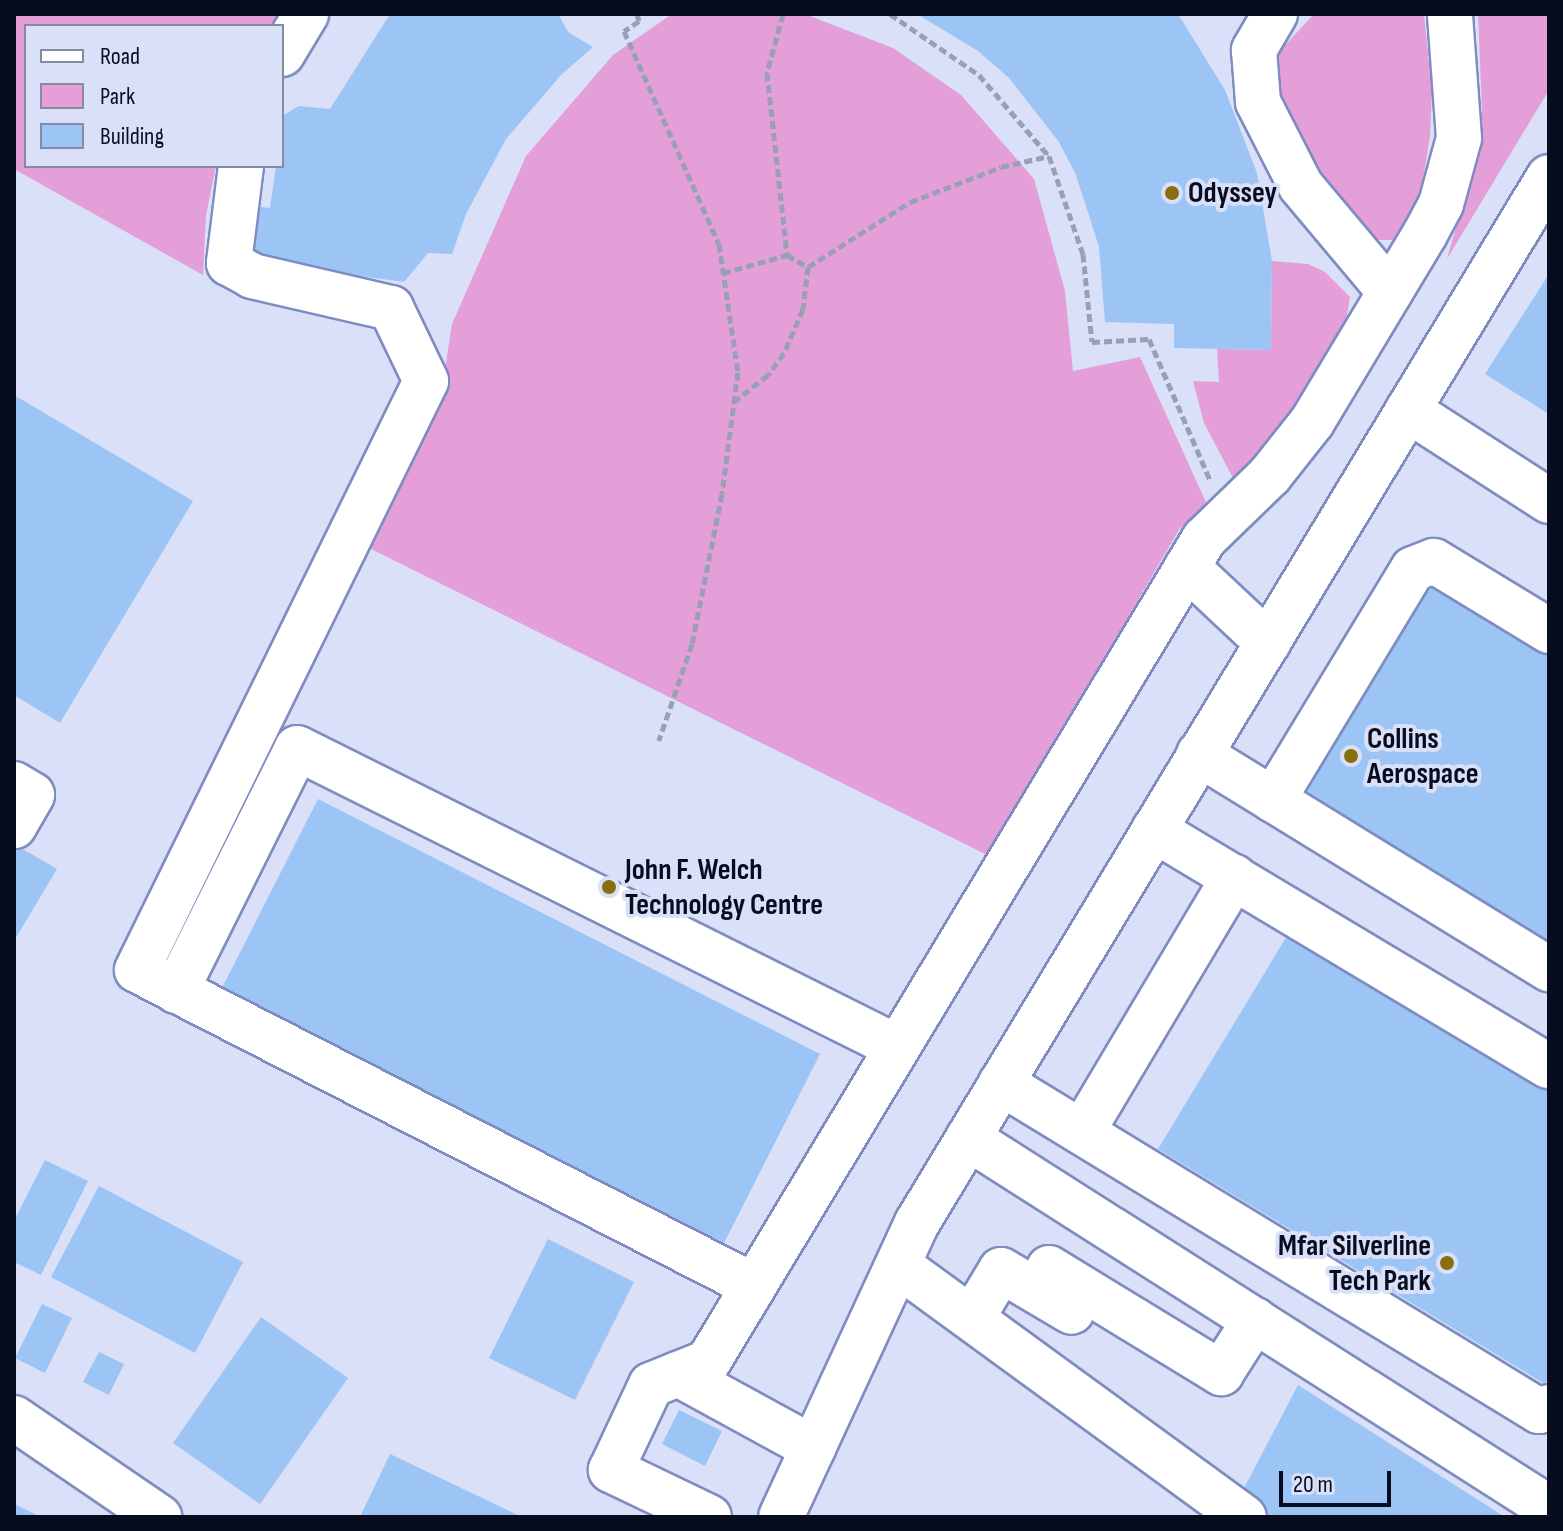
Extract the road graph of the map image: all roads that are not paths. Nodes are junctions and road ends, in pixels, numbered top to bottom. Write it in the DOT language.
graph roads {
  1 [pos="306,14"];
  2 [pos="1275,14"];
  3 [pos="1450,14"];
  4 [pos="284,51"];
  5 [pos="241,168"];
  6 [pos="1546,190"];
  7 [pos="1390,292"];
  8 [pos="1408,410"];
  9 [pos="1549,501"];
  10 [pos="1187,567"];
  11 [pos="1549,631"];
  12 [pos="1268,643"];
  13 [pos="1199,754"];
  14 [pos="14,784"];
  15 [pos="1273,800"];
  16 [pos="14,826"];
  17 [pos="1154,830"];
  18 [pos="1234,877"];
  19 [pos="1549,969"];
  20 [pos="176,991"];
  21 [pos="897,1047"];
  22 [pos="1549,1066"];
  23 [pos="1001,1083"];
  24 [pos="1082,1132"];
  25 [pos="968,1138"];
  26 [pos="898,1265"];
  27 [pos="1049,1268"];
  28 [pos="754,1286"];
  29 [pos="972,1318"];
  30 [pos="1255,1320"];
  31 [pos="1146,1357"];
  32 [pos="678,1374"];
  33 [pos="1549,1407"];
  34 [pos="14,1418"];
  35 [pos="813,1448"];
  36 [pos="1549,1508"];
  37 [pos="159,1517"];
  38 [pos="709,1517"];
  39 [pos="781,1517"];
  40 [pos="1244,1517"];
  1 -- 4 [label="street"];
  2 -- 7 [label="street"];
  3 -- 7 [label="street"];
  5 -- 20 [label="street"];
  6 -- 8 [label="street"];
  7 -- 10 [label="street"];
  8 -- 9 [label="street"];
  8 -- 12 [label="street"];
  10 -- 12 [label="street"];
  10 -- 21 [label="street"];
  11 -- 15 [label="street"];
  12 -- 13 [label="street"];
  13 -- 15 [label="street"];
  13 -- 17 [label="street"];
  14 -- 16 [label="street"];
  15 -- 19 [label="street"];
  17 -- 18 [label="street"];
  17 -- 23 [label="street"];
  18 -- 22 [label="street"];
  18 -- 24 [label="street"];
  20 -- 21 [label="street"];
  20 -- 28 [label="street"];
  21 -- 28 [label="street"];
  23 -- 24 [label="street"];
  23 -- 25 [label="street"];
  24 -- 33 [label="street"];
  25 -- 26 [label="street"];
  25 -- 30 [label="street"];
  26 -- 29 [label="street"];
  26 -- 35 [label="street"];
  27 -- 30 [label="street"];
  28 -- 32 [label="street"];
  29 -- 31 [label="street"];
  29 -- 40 [label="street"];
  30 -- 36 [label="street"];
  32 -- 35 [label="street"];
  32 -- 38 [label="street"];
  34 -- 37 [label="street"];
  35 -- 39 [label="street"];
}
